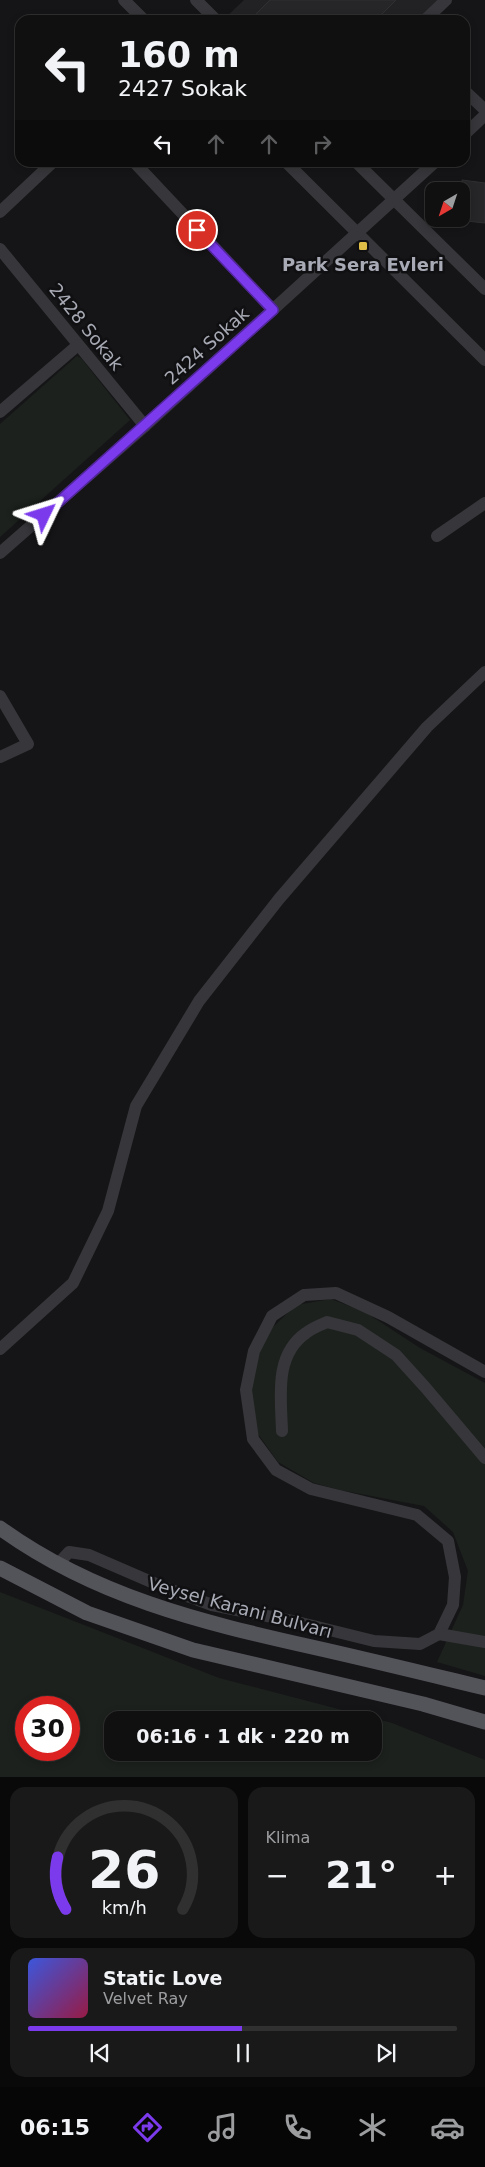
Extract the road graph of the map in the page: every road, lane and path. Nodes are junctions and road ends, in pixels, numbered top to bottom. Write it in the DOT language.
graph roads {
  1 [pos="124,0"];
  2 [pos="196,0"];
  3 [pos="446,0"];
  4 [pos="139,15"];
  5 [pos="208,15"];
  6 [pos="430,15"];
  7 [pos="470,96"];
  8 [pos="485,110"];
  9 [pos="485,114"];
  10 [pos="470,129"];
  11 [pos="48,167"];
  12 [pos="139,167"];
  13 [pos="291,167"];
  14 [pos="361,167"];
  15 [pos="430,167"];
  16 [pos="394,201"];
  17 [pos="0,212"];
  18 [pos="357,234"];
  19 [pos="0,249"];
  20 [pos="485,289"];
  21 [pos="273,310"];
  22 [pos="78,345"];
  23 [pos="485,360"];
  24 [pos="0,412"];
  25 [pos="145,426"];
  26 [pos="485,503"];
  27 [pos="437,536"];
  28 [pos="0,553"];
  29 [pos="485,672"];
  30 [pos="0,696"];
  31 [pos="0,757"];
  32 [pos="0,1349"];
  33 [pos="485,1372"];
  34 [pos="282,1431"];
  35 [pos="485,1458"];
  36 [pos="0,1528"];
  37 [pos="58,1564"];
  38 [pos="0,1568"];
  39 [pos="439,1634"];
  40 [pos="485,1642"];
  41 [pos="485,1688"];
  42 [pos="485,1722"];
  1 -- 4 [label="street"];
  2 -- 5 [label="street"];
  3 -- 6 [label="street"];
  7 -- 8 [label="street"];
  9 -- 10 [label="street"];
  11 -- 17 [label="street"];
  12 -- 21 [label="street"];
  13 -- 18 [label="street"];
  14 -- 16 [label="street"];
  15 -- 16 [label="street, 2424 Sokak"];
  16 -- 18 [label="street, 2424 Sokak"];
  16 -- 20 [label="street"];
  18 -- 21 [label="street, 2424 Sokak"];
  18 -- 23 [label="street"];
  19 -- 22 [label="street, 2428 Sokak"];
  21 -- 25 [label="street, 2424 Sokak"];
  22 -- 24 [label="street"];
  22 -- 25 [label="street, 2428 Sokak"];
  25 -- 28 [label="street, 2424 Sokak"];
  26 -- 27 [label="street"];
  29 -- 32 [label="street"];
  30 -- 31 [label="street"];
  33 -- 39 [label="street"];
  34 -- 35 [label="street"];
  36 -- 37 [label="main road, Veysel Karani Bulvarı"];
  37 -- 39 [label="street"];
  37 -- 41 [label="main road, Veysel Karani Bulvarı"];
  38 -- 42 [label="main road"];
  39 -- 40 [label="street"];
}
